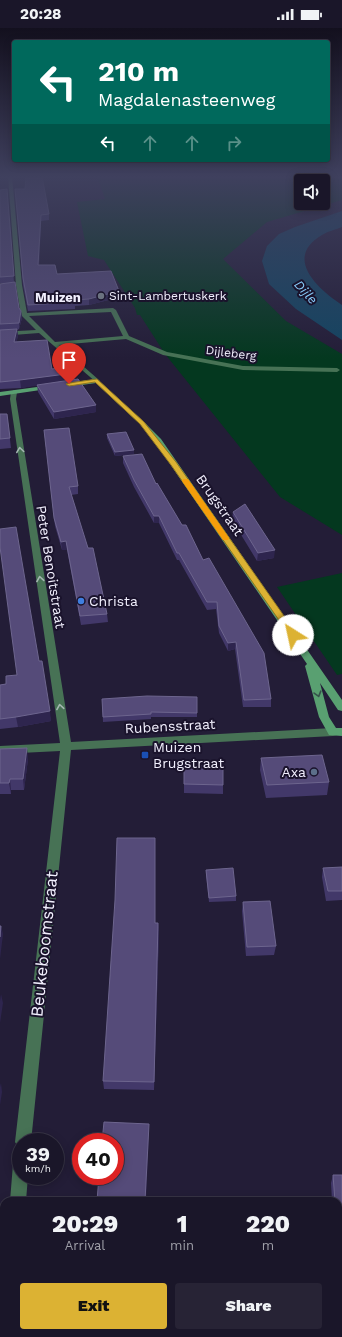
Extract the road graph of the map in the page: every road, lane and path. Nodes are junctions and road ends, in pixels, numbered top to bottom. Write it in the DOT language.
graph roads {
  1 [pos="13,237"];
  2 [pos="24,315"];
  3 [pos="41,331"];
  4 [pos="0,334"];
  5 [pos="127,337"];
  6 [pos="54,344"];
  7 [pos="337,370"];
  8 [pos="97,380"];
  9 [pos="14,392"];
  10 [pos="0,394"];
  11 [pos="307,657"];
  12 [pos="342,708"];
  13 [pos="337,732"];
  14 [pos="66,746"];
  15 [pos="0,750"];
  16 [pos="24,1133"];
  17 [pos="19,1185"];
  18 [pos="18,1197"];
  1 -- 2 [label="street"];
  2 -- 3 [label="street"];
  2 -- 5 [label="street"];
  3 -- 4 [label="street"];
  3 -- 6 [label="street"];
  5 -- 6 [label="street"];
  5 -- 7 [label="street, Dijleberg"];
  6 -- 8 [label="street"];
  8 -- 9 [label="street"];
  8 -- 11 [label="street, Brugstraat"];
  9 -- 10 [label="street"];
  14 -- 9 [label="street, Peter Benoitstraat, one-way"];
  11 -- 12 [label="street, Brugstraat"];
  11 -- 13 [label="street, Brugstraat, one-way"];
  13 -- 14 [label="street, Rubensstraat"];
  14 -- 15 [label="street, Rubensstraat"];
  14 -- 16 [label="street, Beukeboomstraat"];
  17 -- 18 [label="street"];
}
